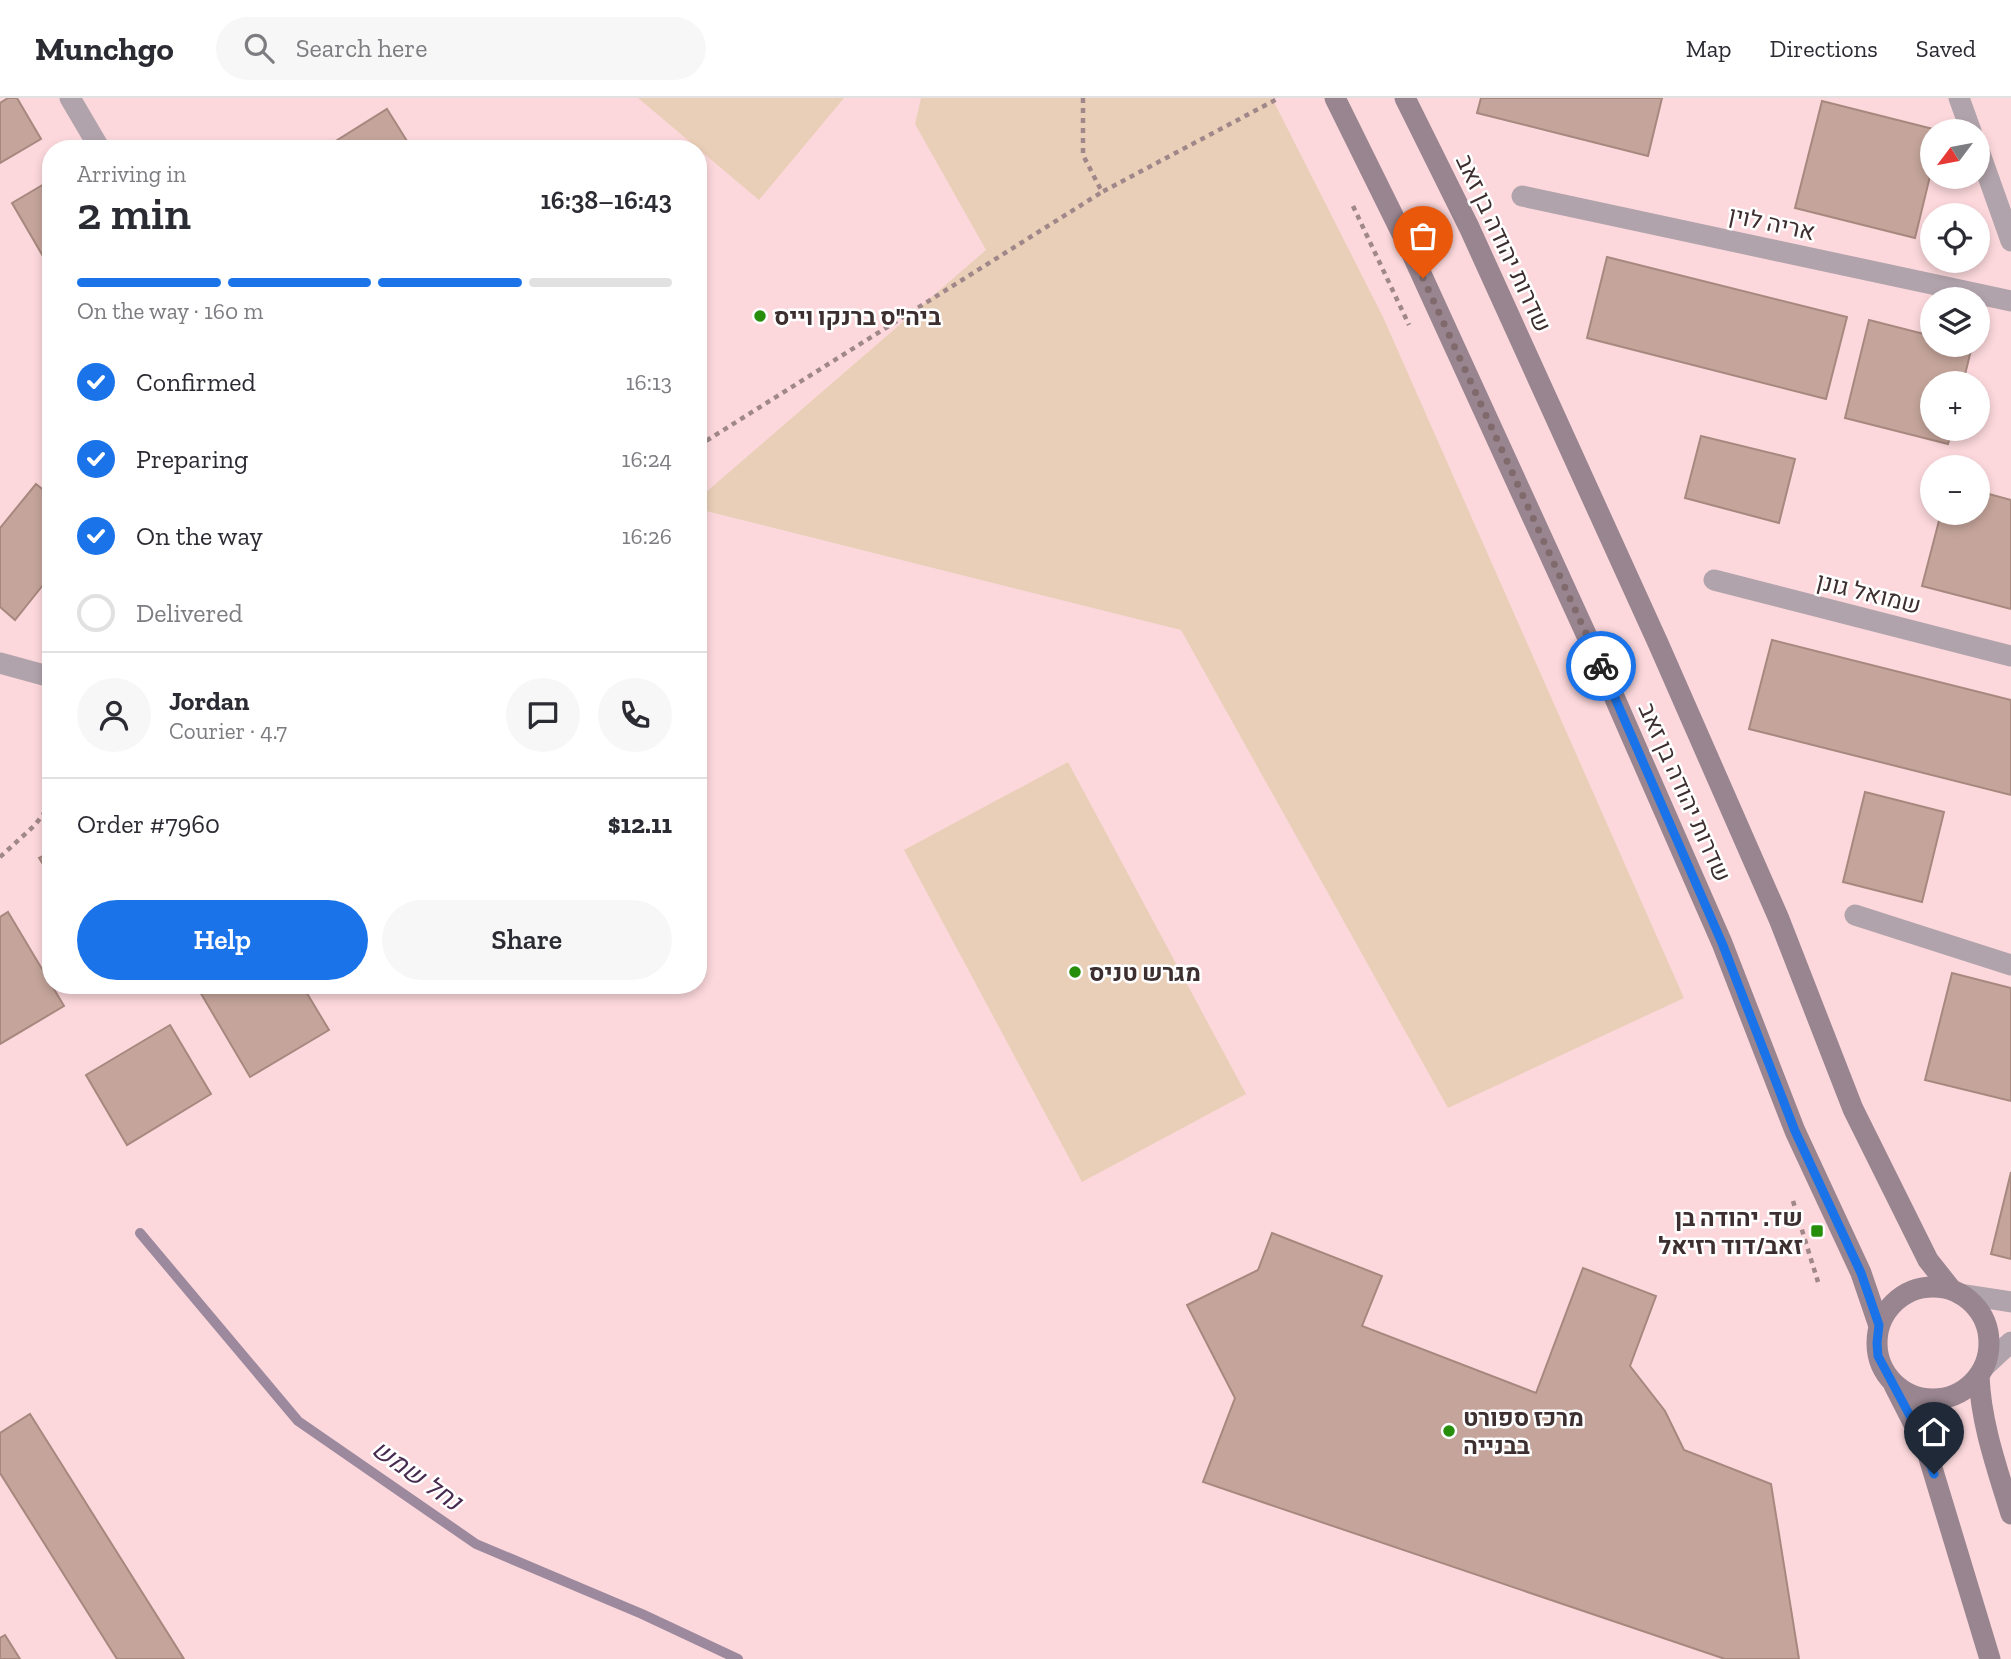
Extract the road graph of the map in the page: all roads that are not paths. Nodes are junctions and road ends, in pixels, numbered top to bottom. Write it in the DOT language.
graph roads {
  1 [pos="71,98"];
  2 [pos="1335,98"];
  3 [pos="1405,98"];
  4 [pos="1959,98"];
  5 [pos="1967,119"];
  6 [pos="95,140"];
  7 [pos="1990,182"];
  8 [pos="1522,197"];
  9 [pos="2011,241"];
  10 [pos="2011,301"];
  11 [pos="1714,580"];
  12 [pos="2011,656"];
  13 [pos="0,663"];
  14 [pos="42,675"];
  15 [pos="1854,915"];
  16 [pos="2011,965"];
  17 [pos="1956,1292"];
  18 [pos="2011,1302"];
  19 [pos="1879,1325"];
  20 [pos="2011,1342"];
  21 [pos="1981,1371"];
  22 [pos="1891,1380"];
  23 [pos="2011,1514"];
  24 [pos="1990,1659"];
  1 -- 6 [label="street"];
  2 -- 19 [label="main road, שדרות יהודה בן זאב"];
  3 -- 17 [label="main road, שדרות יהודה בן זאב"];
  4 -- 5 [label="street"];
  7 -- 9 [label="street"];
  8 -- 10 [label="street, אריה לוין"];
  11 -- 12 [label="street, שמואל גונן"];
  13 -- 14 [label="street"];
  15 -- 16 [label="street"];
  17 -- 18 [label="street"];
  17 -- 19 [label="main road"];
  17 -- 21 [label="main road"];
  19 -- 22 [label="main road"];
  20 -- 21 [label="street"];
  21 -- 22 [label="main road"];
  21 -- 23 [label="main road"];
  22 -- 24 [label="main road"];
}
